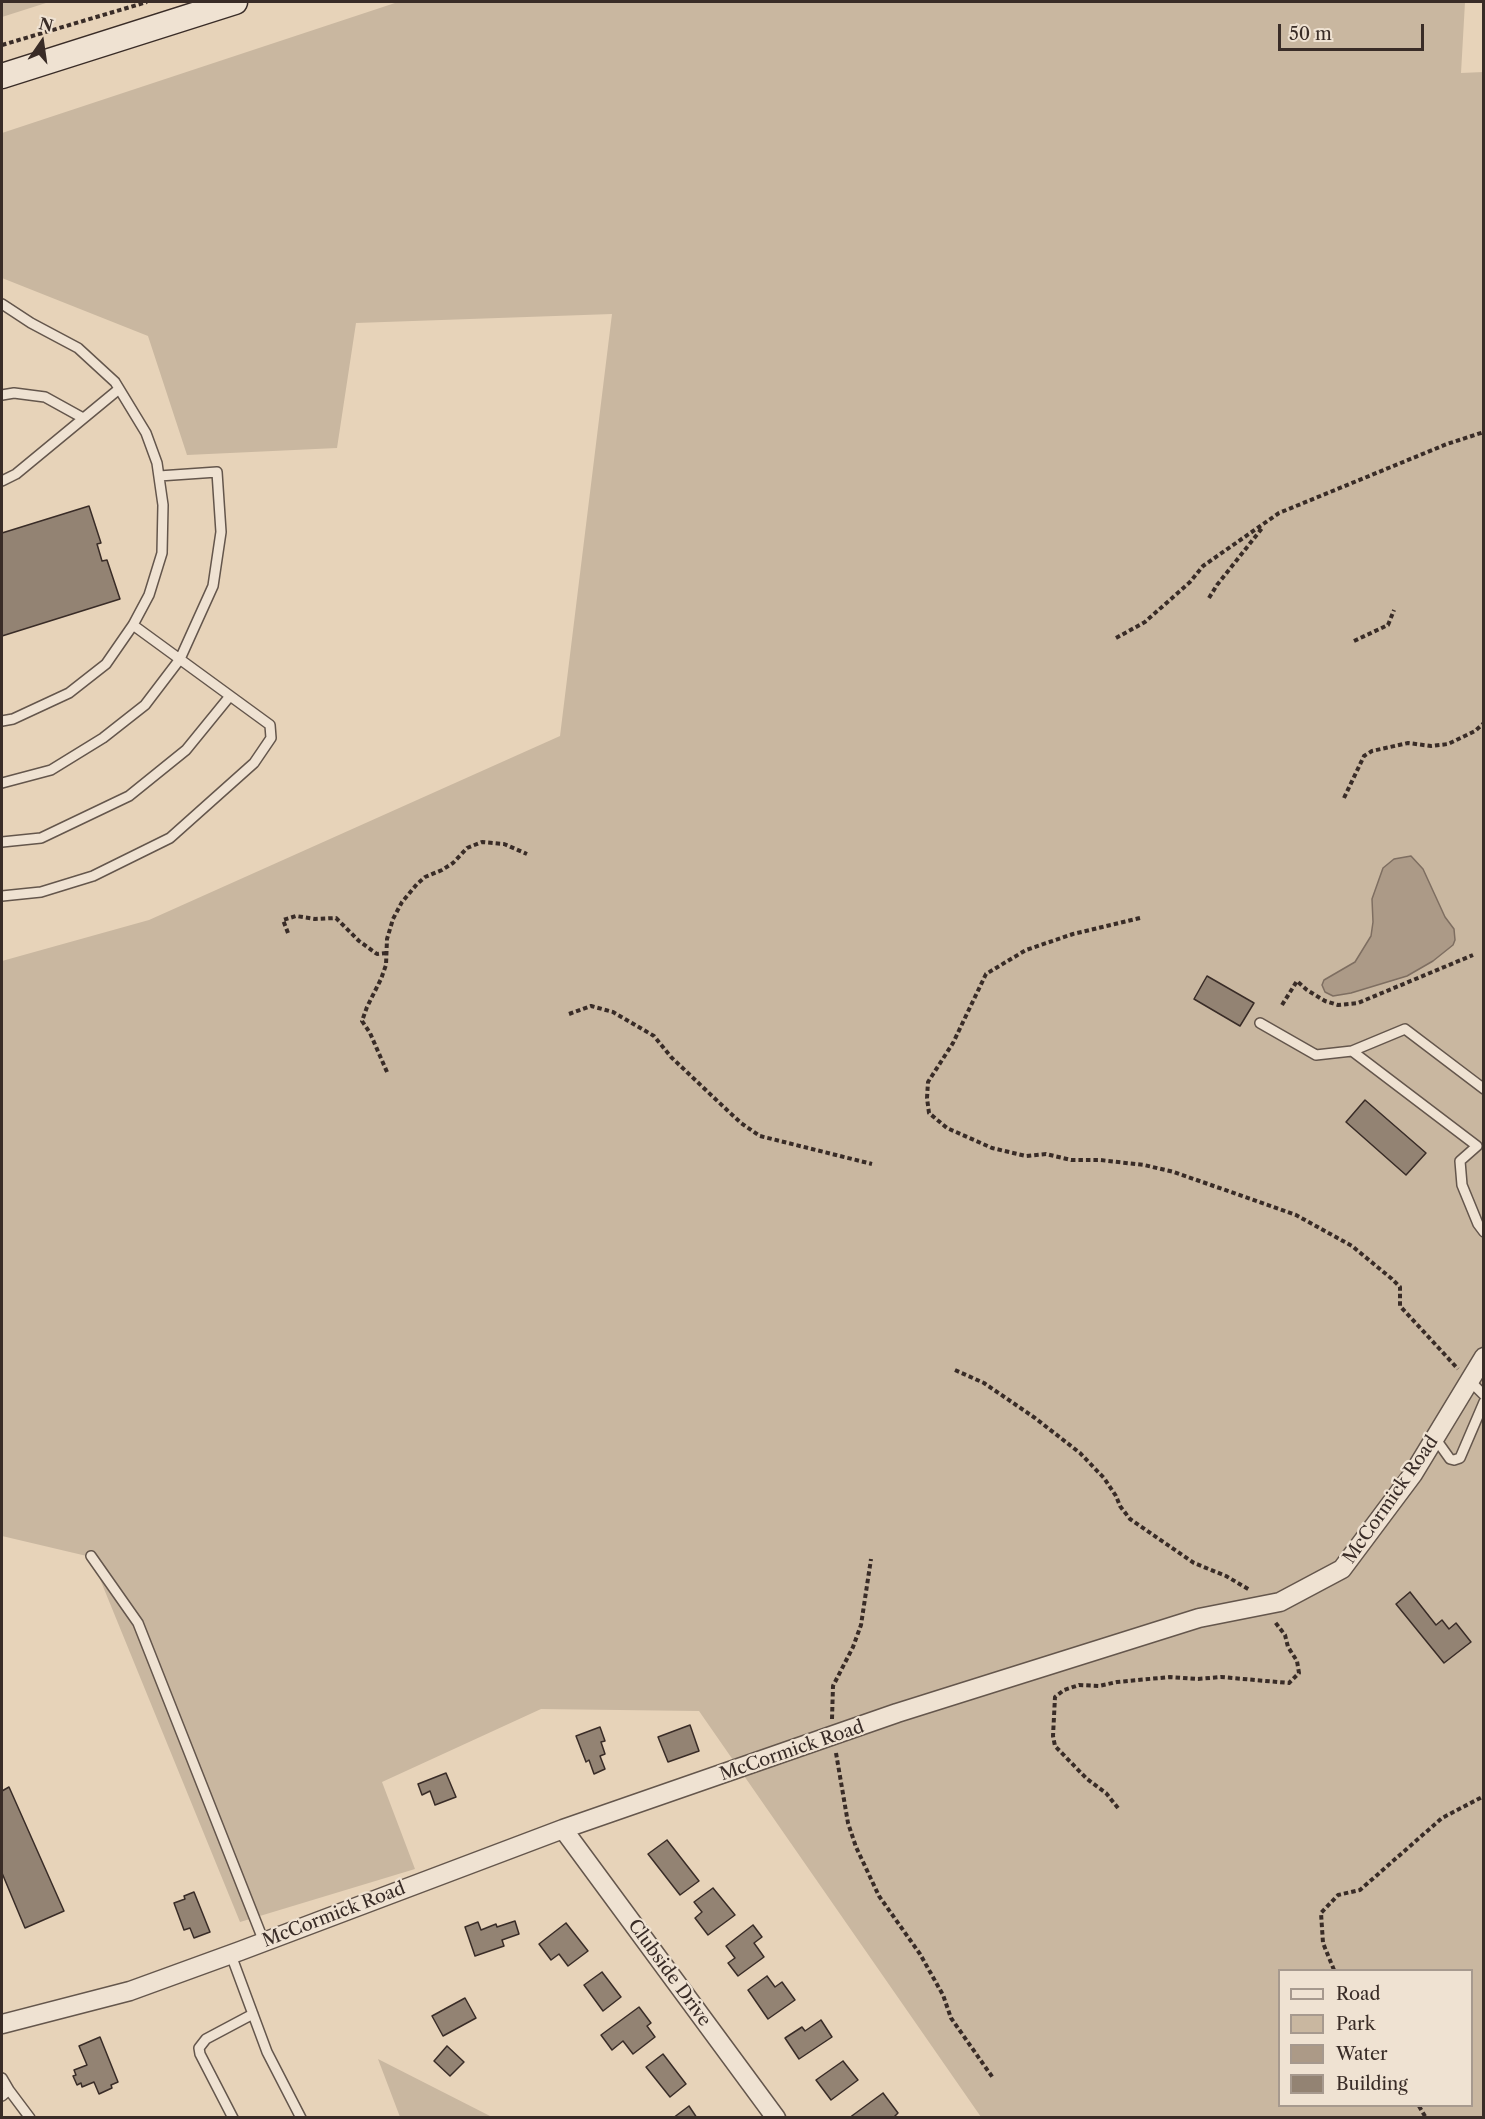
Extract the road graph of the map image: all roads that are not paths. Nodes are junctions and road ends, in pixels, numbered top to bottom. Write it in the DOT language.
graph roads {
  1 [pos="235,2"];
  2 [pos="2,76"];
  3 [pos="3,306"];
  4 [pos="119,389"];
  5 [pos="2,394"];
  6 [pos="83,418"];
  7 [pos="159,476"];
  8 [pos="2,481"];
  9 [pos="133,625"];
  10 [pos="180,659"];
  11 [pos="230,696"];
  12 [pos="2,721"];
  13 [pos="2,783"];
  14 [pos="2,842"];
  15 [pos="2,896"];
  16 [pos="1260,1023"];
  17 [pos="1352,1051"];
  18 [pos="1484,1089"];
  19 [pos="1480,1144"];
  20 [pos="1484,1232"];
  21 [pos="1484,1357"];
  22 [pos="1469,1380"];
  23 [pos="1484,1395"];
  24 [pos="1484,1402"];
  25 [pos="1435,1438"];
  26 [pos="91,1557"];
  27 [pos="563,1829"];
  28 [pos="264,1942"];
  29 [pos="231,1955"];
  30 [pos="253,2014"];
  31 [pos="2,2024"];
  32 [pos="2,2078"];
  33 [pos="5,2093"];
  34 [pos="30,2118"];
  35 [pos="233,2118"];
  36 [pos="301,2118"];
  37 [pos="776,2118"];
  1 -- 2 [label="street"];
  3 -- 4 [label="lane"];
  4 -- 6 [label="lane"];
  4 -- 7 [label="lane"];
  5 -- 6 [label="lane"];
  6 -- 8 [label="lane"];
  7 -- 9 [label="lane"];
  7 -- 10 [label="lane"];
  9 -- 10 [label="lane"];
  9 -- 12 [label="lane"];
  10 -- 11 [label="lane"];
  10 -- 13 [label="lane"];
  11 -- 14 [label="lane"];
  11 -- 15 [label="lane"];
  16 -- 17 [label="lane"];
  17 -- 18 [label="lane"];
  17 -- 19 [label="lane"];
  19 -- 20 [label="lane"];
  21 -- 22 [label="street, McCormick Road"];
  22 -- 23 [label="lane"];
  22 -- 25 [label="street, McCormick Road"];
  24 -- 25 [label="lane"];
  25 -- 27 [label="street, McCormick Road"];
  26 -- 28 [label="lane"];
  27 -- 28 [label="street, McCormick Road"];
  27 -- 37 [label="street, Clubside Drive"];
  28 -- 29 [label="street, McCormick Road"];
  29 -- 30 [label="lane"];
  29 -- 31 [label="street, McCormick Road"];
  30 -- 35 [label="lane"];
  30 -- 36 [label="lane"];
  32 -- 33 [label="lane"];
  33 -- 34 [label="lane"];
}
